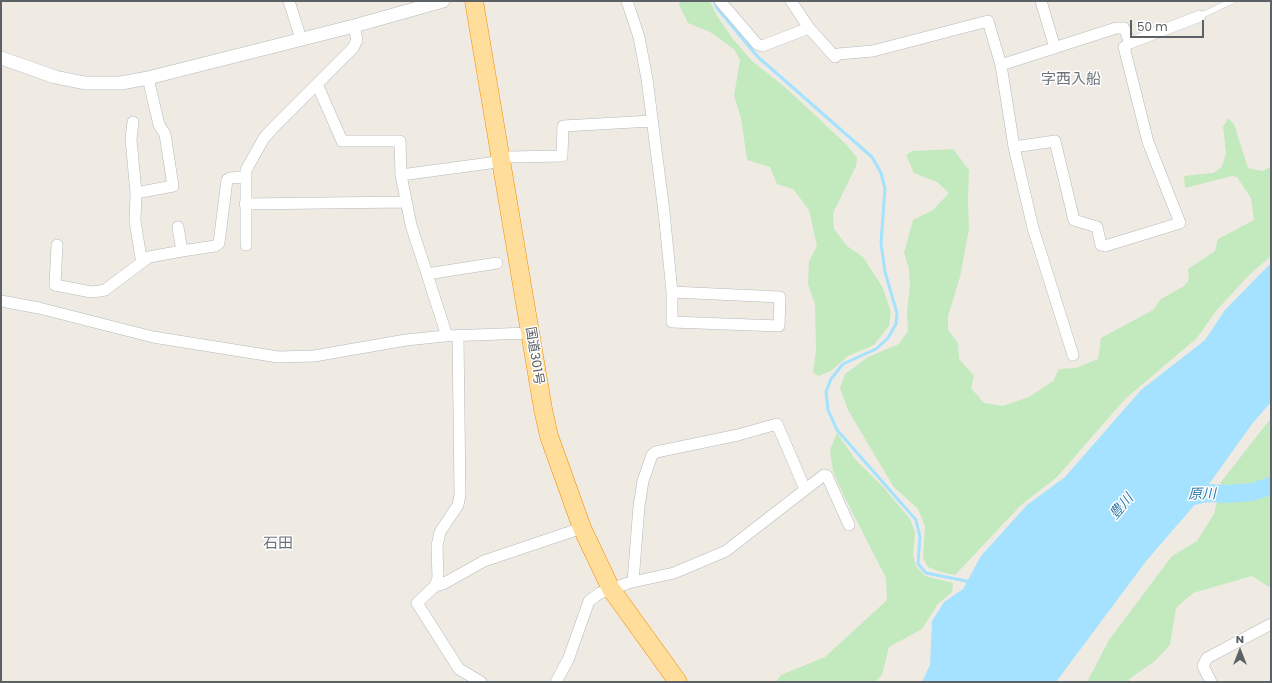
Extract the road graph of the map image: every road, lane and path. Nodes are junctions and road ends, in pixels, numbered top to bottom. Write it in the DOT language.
graph roads {
  1 [pos="289,1"];
  2 [pos="443,1"];
  3 [pos="474,1"];
  4 [pos="627,1"];
  5 [pos="720,1"];
  6 [pos="791,1"];
  7 [pos="1041,1"];
  8 [pos="1232,1"];
  9 [pos="1200,16"];
  10 [pos="354,26"];
  11 [pos="809,28"];
  12 [pos="301,39"];
  13 [pos="1130,43"];
  14 [pos="1055,48"];
  15 [pos="1,58"];
  16 [pos="1002,64"];
  17 [pos="148,78"];
  18 [pos="317,84"];
  19 [pos="133,122"];
  20 [pos="652,122"];
  21 [pos="1014,147"];
  22 [pos="502,160"];
  23 [pos="401,175"];
  24 [pos="244,177"];
  25 [pos="136,193"];
  26 [pos="406,202"];
  27 [pos="245,204"];
  28 [pos="178,227"];
  29 [pos="57,244"];
  30 [pos="246,245"];
  31 [pos="182,251"];
  32 [pos="143,261"];
  33 [pos="497,264"];
  34 [pos="427,274"];
  35 [pos="672,292"];
  36 [pos="1,301"];
  37 [pos="530,333"];
  38 [pos="458,334"];
  39 [pos="445,336"];
  40 [pos="1074,355"];
  41 [pos="805,489"];
  42 [pos="850,525"];
  43 [pos="582,528"];
  44 [pos="633,582"];
  45 [pos="436,586"];
  46 [pos="611,589"];
  47 [pos="1271,624"];
  48 [pos="481,682"];
  49 [pos="556,682"];
  50 [pos="678,682"];
  51 [pos="1211,682"];
  1 -- 12 [label="street"];
  2 -- 10 [label="street"];
  3 -- 22 [label="highway, 国道301号"];
  4 -- 20 [label="street"];
  5 -- 11 [label="street"];
  6 -- 11 [label="street"];
  7 -- 14 [label="street"];
  8 -- 9 [label="lane"];
  9 -- 13 [label="street"];
  10 -- 12 [label="street"];
  10 -- 18 [label="street"];
  11 -- 16 [label="street"];
  12 -- 17 [label="street"];
  13 -- 14 [label="street"];
  13 -- 21 [label="street"];
  14 -- 16 [label="street"];
  15 -- 17 [label="street"];
  16 -- 21 [label="street"];
  17 -- 25 [label="street"];
  18 -- 23 [label="street"];
  18 -- 24 [label="street"];
  19 -- 25 [label="street"];
  20 -- 22 [label="street"];
  20 -- 35 [label="street"];
  21 -- 40 [label="street"];
  22 -- 23 [label="street"];
  22 -- 37 [label="highway, 国道301号"];
  23 -- 26 [label="street"];
  24 -- 27 [label="street"];
  24 -- 31 [label="street"];
  25 -- 32 [label="street"];
  26 -- 27 [label="street"];
  26 -- 34 [label="street"];
  27 -- 30 [label="street"];
  28 -- 31 [label="street"];
  29 -- 32 [label="street"];
  31 -- 32 [label="street"];
  33 -- 34 [label="street"];
  34 -- 39 [label="street"];
  35 -- 35 [label="street"];
  36 -- 39 [label="street"];
  37 -- 38 [label="street"];
  37 -- 43 [label="highway, 国道301号"];
  38 -- 39 [label="street"];
  38 -- 45 [label="street"];
  41 -- 42 [label="street"];
  41 -- 44 [label="street"];
  41 -- 44 [label="street"];
  43 -- 45 [label="street"];
  43 -- 46 [label="highway, 国道301号"];
  44 -- 46 [label="street"];
  45 -- 48 [label="street"];
  46 -- 49 [label="street"];
  46 -- 50 [label="highway, 国道301号"];
  47 -- 51 [label="street"];
}
